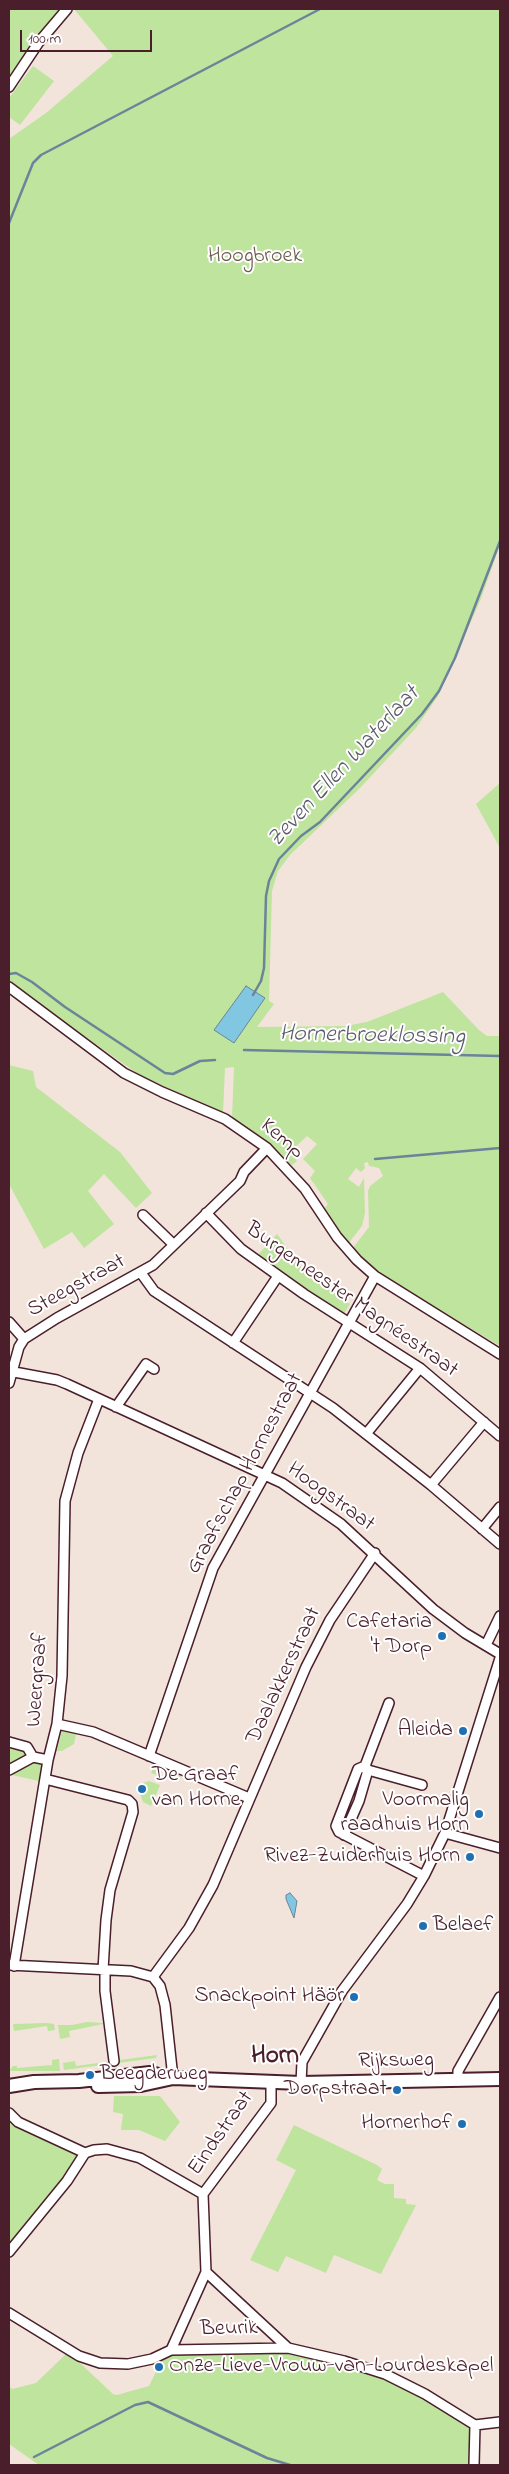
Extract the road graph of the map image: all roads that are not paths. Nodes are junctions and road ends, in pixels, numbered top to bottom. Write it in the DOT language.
graph roads {
  1 [pos="67,9"];
  2 [pos="9,88"];
  3 [pos="9,987"];
  4 [pos="267,1148"];
  5 [pos="206,1213"];
  6 [pos="143,1215"];
  7 [pos="174,1244"];
  8 [pos="141,1273"];
  9 [pos="278,1276"];
  10 [pos="375,1276"];
  11 [pos="9,1322"];
  12 [pos="349,1324"];
  13 [pos="24,1339"];
  14 [pos="233,1343"];
  15 [pos="500,1354"];
  16 [pos="420,1368"];
  17 [pos="154,1369"];
  18 [pos="10,1371"];
  19 [pos="9,1383"];
  20 [pos="309,1394"];
  21 [pos="99,1399"];
  22 [pos="116,1407"];
  23 [pos="484,1422"];
  24 [pos="366,1434"];
  25 [pos="500,1436"];
  26 [pos="265,1475"];
  27 [pos="431,1485"];
  28 [pos="500,1507"];
  29 [pos="482,1529"];
  30 [pos="500,1544"];
  31 [pos="375,1553"];
  32 [pos="500,1616"];
  33 [pos="486,1645"];
  34 [pos="500,1654"];
  35 [pos="500,1658"];
  36 [pos="389,1703"];
  37 [pos="57,1724"];
  38 [pos="9,1742"];
  39 [pos="149,1756"];
  40 [pos="33,1757"];
  41 [pos="48,1760"];
  42 [pos="366,1768"];
  43 [pos="9,1770"];
  44 [pos="45,1779"];
  45 [pos="422,1785"];
  46 [pos="250,1798"];
  47 [pos="445,1833"];
  48 [pos="500,1848"];
  49 [pos="424,1876"];
  50 [pos="12,1966"];
  51 [pos="104,1970"];
  52 [pos="153,1977"];
  53 [pos="500,1997"];
  54 [pos="114,2061"];
  55 [pos="458,2076"];
  56 [pos="173,2078"];
  57 [pos="500,2079"];
  58 [pos="271,2082"];
  59 [pos="301,2083"];
  60 [pos="9,2086"];
  61 [pos="9,2113"];
  62 [pos="85,2153"];
  63 [pos="203,2194"];
  64 [pos="9,2252"];
  65 [pos="206,2272"];
  66 [pos="9,2313"];
  67 [pos="288,2348"];
  68 [pos="170,2350"];
  69 [pos="500,2422"];
  70 [pos="475,2425"];
  71 [pos="474,2465"];
  1 -- 2 [label="street"];
  3 -- 4 [label="street, Kemp"];
  4 -- 5 [label="street, Steegstraat"];
  4 -- 10 [label="street, Kemp"];
  5 -- 7 [label="street, Steegstraat"];
  5 -- 9 [label="street, Burgemeester Magnéestraat"];
  6 -- 7 [label="street"];
  7 -- 8 [label="street, Steegstraat"];
  8 -- 13 [label="street, Steegstraat"];
  8 -- 14 [label="street"];
  9 -- 12 [label="street, Burgemeester Magnéestraat"];
  9 -- 14 [label="street"];
  10 -- 12 [label="street, Graafschap Hornestraat"];
  10 -- 15 [label="street, Kemp"];
  11 -- 13 [label="street"];
  12 -- 16 [label="street, Burgemeester Magnéestraat"];
  12 -- 20 [label="street, Graafschap Hornestraat"];
  13 -- 18 [label="street, Steegstraat"];
  14 -- 20 [label="street"];
  16 -- 23 [label="street, Burgemeester Magnéestraat"];
  16 -- 24 [label="street"];
  17 -- 22 [label="street"];
  18 -- 19 [label="street, Steegstraat"];
  18 -- 21 [label="street, Hoogstraat"];
  20 -- 24 [label="street"];
  20 -- 26 [label="street, Graafschap Hornestraat"];
  21 -- 22 [label="street, Hoogstraat"];
  21 -- 37 [label="street, Weergraaf"];
  22 -- 26 [label="street, Hoogstraat"];
  23 -- 25 [label="street, Burgemeester Magnéestraat"];
  23 -- 27 [label="street"];
  24 -- 27 [label="street"];
  26 -- 31 [label="street, Hoogstraat"];
  26 -- 39 [label="street, Graafschap Hornestraat"];
  27 -- 29 [label="street"];
  28 -- 29 [label="street"];
  29 -- 30 [label="street"];
  31 -- 33 [label="street, Hoogstraat"];
  31 -- 46 [label="street, Daalakkerstraat"];
  32 -- 33 [label="street"];
  33 -- 34 [label="street, Hoogstraat"];
  35 -- 47 [label="street"];
  36 -- 42 [label="street"];
  37 -- 39 [label="street"];
  37 -- 41 [label="street, Weergraaf"];
  38 -- 40 [label="street"];
  39 -- 46 [label="street"];
  40 -- 41 [label="street"];
  40 -- 43 [label="street"];
  41 -- 44 [label="street, Weergraaf"];
  42 -- 45 [label="street"];
  42 -- 49 [label="street"];
  44 -- 50 [label="street, Weergraaf"];
  44 -- 51 [label="street"];
  46 -- 52 [label="street, Daalakkerstraat"];
  47 -- 48 [label="street"];
  47 -- 49 [label="street"];
  49 -- 59 [label="street"];
  50 -- 51 [label="street"];
  51 -- 52 [label="street"];
  51 -- 54 [label="street"];
  52 -- 56 [label="street"];
  53 -- 55 [label="street"];
  55 -- 57 [label="main road, Rijksweg"];
  55 -- 59 [label="main road, Rijksweg"];
  56 -- 58 [label="main road, Rijksweg"];
  56 -- 60 [label="main road, Rijksweg"];
  58 -- 59 [label="main road, Rijksweg"];
  58 -- 63 [label="street, Eindstraat"];
  61 -- 62 [label="street"];
  62 -- 63 [label="street"];
  62 -- 64 [label="street"];
  63 -- 65 [label="street, Eindstraat"];
  65 -- 67 [label="street, Beurik"];
  65 -- 68 [label="street, Eindstraat"];
  66 -- 68 [label="street"];
  67 -- 68 [label="street, Beurik"];
  67 -- 70 [label="street, Beurik"];
  69 -- 70 [label="street"];
  70 -- 71 [label="street"];
}
